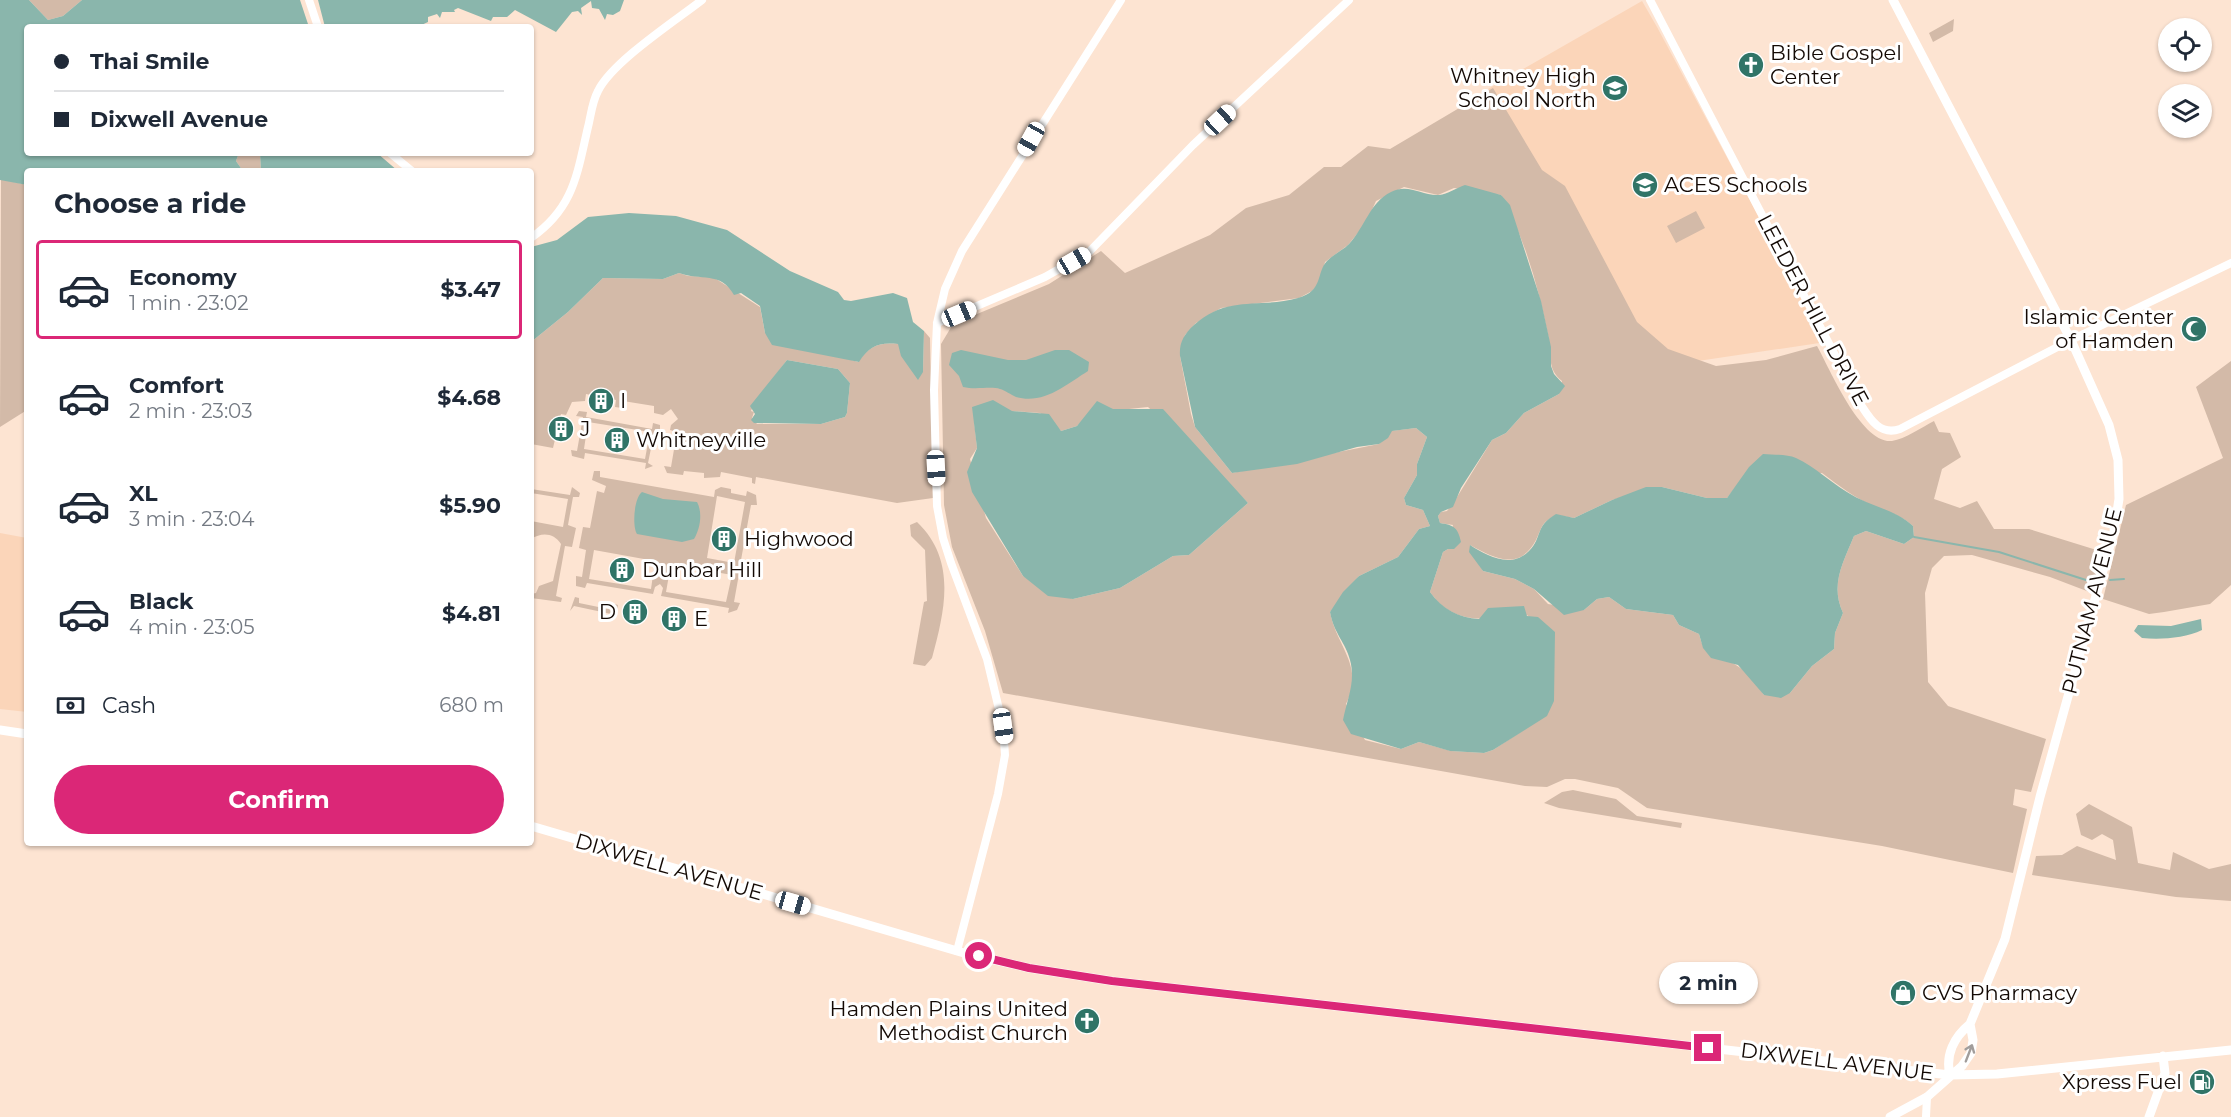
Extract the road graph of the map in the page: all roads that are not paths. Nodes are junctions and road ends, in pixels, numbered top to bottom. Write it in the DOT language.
graph roads {
  1 [pos="309,0"];
  2 [pos="702,0"];
  3 [pos="1121,0"];
  4 [pos="1349,0"];
  5 [pos="1650,0"];
  6 [pos="1893,0"];
  7 [pos="317,24"];
  8 [pos="394,156"];
  9 [pos="408,168"];
  10 [pos="534,235"];
  11 [pos="2231,262"];
  12 [pos="937,323"];
  13 [pos="2071,340"];
  14 [pos="0,730"];
  15 [pos="24,734"];
  16 [pos="534,827"];
  17 [pos="957,951"];
  18 [pos="1970,1024"];
  19 [pos="2231,1050"];
  20 [pos="2163,1056"];
  21 [pos="1950,1075"];
  22 [pos="1927,1097"];
  23 [pos="1890,1117"];
  24 [pos="1926,1117"];
  25 [pos="2149,1117"];
  1 -- 7 [label="street"];
  2 -- 10 [label="street"];
  3 -- 12 [label="street"];
  4 -- 12 [label="street"];
  5 -- 13 [label="street, LEEDER HILL DRIVE"];
  6 -- 13 [label="main road, PUTNAM AVENUE"];
  8 -- 9 [label="street"];
  11 -- 13 [label="street, LEEDER HILL DRIVE"];
  12 -- 17 [label="street"];
  13 -- 18 [label="main road, PUTNAM AVENUE"];
  14 -- 15 [label="main road"];
  16 -- 17 [label="main road, DIXWELL AVENUE"];
  17 -- 21 [label="main road, DIXWELL AVENUE"];
  18 -- 21 [label="main road, PUTNAM AVENUE"];
  21 -- 18 [label="main road, PUTNAM AVENUE, one-way"];
  19 -- 20 [label="main road, DIXWELL AVENUE"];
  20 -- 21 [label="main road, DIXWELL AVENUE"];
  20 -- 25 [label="main road"];
  21 -- 22 [label="main road"];
  22 -- 23 [label="main road"];
  22 -- 24 [label="street"];
}
